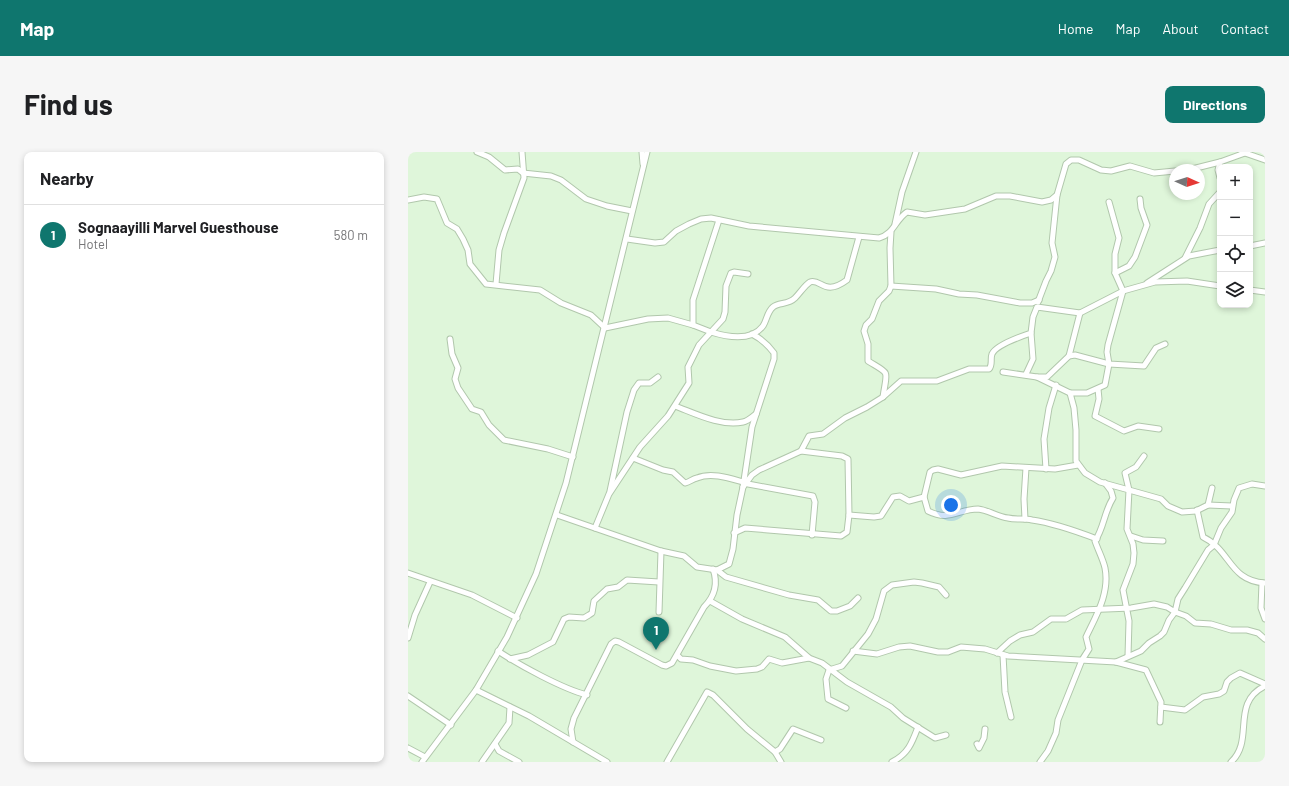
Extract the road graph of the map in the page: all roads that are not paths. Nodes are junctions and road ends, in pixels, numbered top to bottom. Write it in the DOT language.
graph roads {
  1 [pos="477,152"];
  2 [pos="522,152"];
  3 [pos="642,152"];
  4 [pos="647,152"];
  5 [pos="916,152"];
  6 [pos="1243,152"];
  7 [pos="1265,160"];
  8 [pos="1220,162"];
  9 [pos="1205,166"];
  10 [pos="643,169"];
  11 [pos="1169,172"];
  12 [pos="523,173"];
  13 [pos="1056,195"];
  14 [pos="1217,195"];
  15 [pos="1140,199"];
  16 [pos="408,200"];
  17 [pos="1109,202"];
  18 [pos="632,211"];
  19 [pos="719,220"];
  20 [pos="894,227"];
  21 [pos="891,232"];
  22 [pos="859,237"];
  23 [pos="627,239"];
  24 [pos="1265,243"];
  25 [pos="1253,245"];
  26 [pos="1217,250"];
  27 [pos="1185,258"];
  28 [pos="1115,273"];
  29 [pos="748,274"];
  30 [pos="496,284"];
  31 [pos="1144,284"];
  32 [pos="891,286"];
  33 [pos="1217,286"];
  34 [pos="1253,290"];
  35 [pos="1123,291"];
  36 [pos="1265,292"];
  37 [pos="1039,300"];
  38 [pos="1037,307"];
  39 [pos="1080,313"];
  40 [pos="693,325"];
  41 [pos="605,328"];
  42 [pos="711,332"];
  43 [pos="1031,333"];
  44 [pos="752,334"];
  45 [pos="450,339"];
  46 [pos="1165,344"];
  47 [pos="1069,356"];
  48 [pos="1109,364"];
  49 [pos="1003,372"];
  50 [pos="1026,374"];
  51 [pos="658,378"];
  52 [pos="1037,378"];
  53 [pos="1056,385"];
  54 [pos="1098,389"];
  55 [pos="1070,393"];
  56 [pos="883,396"];
  57 [pos="675,406"];
  58 [pos="756,414"];
  59 [pos="1160,429"];
  60 [pos="801,452"];
  61 [pos="1144,456"];
  62 [pos="573,457"];
  63 [pos="633,458"];
  64 [pos="1078,465"];
  65 [pos="1026,468"];
  66 [pos="1046,469"];
  67 [pos="1105,483"];
  68 [pos="744,484"];
  69 [pos="1265,486"];
  70 [pos="1212,488"];
  71 [pos="1129,490"];
  72 [pos="609,494"];
  73 [pos="924,497"];
  74 [pos="1208,505"];
  75 [pos="1232,506"];
  76 [pos="1197,510"];
  77 [pos="556,515"];
  78 [pos="849,515"];
  79 [pos="1025,519"];
  80 [pos="596,528"];
  81 [pos="734,533"];
  82 [pos="812,535"];
  83 [pos="1130,536"];
  84 [pos="1097,539"];
  85 [pos="1163,541"];
  86 [pos="1214,545"];
  87 [pos="661,551"];
  88 [pos="715,570"];
  89 [pos="408,573"];
  90 [pos="430,582"];
  91 [pos="659,582"];
  92 [pos="1263,583"];
  93 [pos="946,595"];
  94 [pos="858,598"];
  95 [pos="710,601"];
  96 [pos="1125,607"];
  97 [pos="1098,608"];
  98 [pos="659,612"];
  99 [pos="1175,612"];
  100 [pos="517,618"];
  101 [pos="1265,619"];
  102 [pos="408,638"];
  103 [pos="1265,639"];
  104 [pos="498,651"];
  105 [pos="853,651"];
  106 [pos="997,653"];
  107 [pos="1003,655"];
  108 [pos="678,656"];
  109 [pos="1128,656"];
  110 [pos="809,658"];
  111 [pos="510,659"];
  112 [pos="1082,660"];
  113 [pos="1116,662"];
  114 [pos="829,670"];
  115 [pos="1265,685"];
  116 [pos="476,690"];
  117 [pos="587,695"];
  118 [pos="408,696"];
  119 [pos="510,707"];
  120 [pos="846,708"];
  121 [pos="1161,708"];
  122 [pos="1011,718"];
  123 [pos="1160,722"];
  124 [pos="451,725"];
  125 [pos="918,727"];
  126 [pos="985,729"];
  127 [pos="946,735"];
  128 [pos="821,740"];
  129 [pos="573,742"];
  130 [pos="495,744"];
  131 [pos="977,744"];
  132 [pos="408,748"];
  133 [pos="775,752"];
  134 [pos="424,760"];
  135 [pos="482,762"];
  136 [pos="519,762"];
  137 [pos="607,762"];
  138 [pos="669,762"];
  139 [pos="781,762"];
  140 [pos="892,762"];
  141 [pos="1040,762"];
  142 [pos="1231,762"];
  1 -- 12 [label="street"];
  2 -- 12 [label="street"];
  3 -- 10 [label="street"];
  4 -- 10 [label="street"];
  5 -- 20 [label="street"];
  6 -- 7 [label="street"];
  6 -- 8 [label="street"];
  8 -- 9 [label="street"];
  10 -- 18 [label="street"];
  11 -- 13 [label="street"];
  12 -- 18 [label="street"];
  12 -- 30 [label="street"];
  13 -- 20 [label="street"];
  13 -- 37 [label="street"];
  14 -- 27 [label="street"];
  15 -- 28 [label="street"];
  16 -- 30 [label="street"];
  17 -- 28 [label="street"];
  18 -- 23 [label="street"];
  19 -- 22 [label="street"];
  19 -- 23 [label="street"];
  19 -- 40 [label="street"];
  20 -- 21 [label="street"];
  21 -- 22 [label="street"];
  21 -- 32 [label="street"];
  22 -- 44 [label="street"];
  23 -- 41 [label="street"];
  24 -- 25 [label="street"];
  26 -- 27 [label="street"];
  27 -- 31 [label="street"];
  28 -- 35 [label="street"];
  29 -- 42 [label="street"];
  30 -- 41 [label="street"];
  31 -- 33 [label="street"];
  31 -- 35 [label="street"];
  32 -- 37 [label="street"];
  32 -- 56 [label="street"];
  34 -- 36 [label="street"];
  35 -- 39 [label="street"];
  35 -- 48 [label="street"];
  37 -- 38 [label="street"];
  38 -- 39 [label="street"];
  38 -- 43 [label="street"];
  39 -- 47 [label="street"];
  40 -- 41 [label="street"];
  40 -- 42 [label="street"];
  41 -- 62 [label="street"];
  42 -- 44 [label="street"];
  42 -- 57 [label="street"];
  43 -- 50 [label="street"];
  43 -- 56 [label="street"];
  44 -- 58 [label="street"];
  45 -- 62 [label="street"];
  46 -- 48 [label="street"];
  47 -- 48 [label="street"];
  47 -- 52 [label="street"];
  48 -- 54 [label="street"];
  49 -- 52 [label="street"];
  51 -- 72 [label="street"];
  52 -- 53 [label="street"];
  53 -- 55 [label="street"];
  53 -- 66 [label="street"];
  54 -- 55 [label="street"];
  54 -- 59 [label="street"];
  55 -- 64 [label="street"];
  56 -- 60 [label="street"];
  57 -- 58 [label="street"];
  57 -- 63 [label="street"];
  58 -- 68 [label="street"];
  60 -- 68 [label="street"];
  60 -- 78 [label="street"];
  61 -- 71 [label="street"];
  62 -- 77 [label="street"];
  63 -- 68 [label="street"];
  63 -- 72 [label="street"];
  64 -- 66 [label="street"];
  64 -- 67 [label="street"];
  65 -- 66 [label="street"];
  65 -- 73 [label="street"];
  65 -- 79 [label="street"];
  67 -- 71 [label="street"];
  67 -- 84 [label="street"];
  68 -- 81 [label="street"];
  68 -- 82 [label="street"];
  69 -- 75 [label="street"];
  70 -- 74 [label="street"];
  71 -- 76 [label="street"];
  71 -- 83 [label="street"];
  72 -- 80 [label="street"];
  73 -- 78 [label="street"];
  73 -- 79 [label="street"];
  74 -- 75 [label="street"];
  74 -- 76 [label="street"];
  75 -- 86 [label="street"];
  76 -- 86 [label="street"];
  77 -- 80 [label="street"];
  77 -- 100 [label="street"];
  78 -- 82 [label="street"];
  79 -- 84 [label="street"];
  80 -- 87 [label="street"];
  81 -- 82 [label="street"];
  81 -- 88 [label="street"];
  83 -- 85 [label="street"];
  83 -- 96 [label="street"];
  84 -- 97 [label="street"];
  86 -- 92 [label="street"];
  86 -- 99 [label="street"];
  87 -- 88 [label="street"];
  87 -- 91 [label="street"];
  88 -- 94 [label="street"];
  88 -- 95 [label="street"];
  89 -- 90 [label="street"];
  90 -- 100 [label="street"];
  90 -- 102 [label="street"];
  91 -- 98 [label="street"];
  91 -- 111 [label="street"];
  92 -- 101 [label="street"];
  93 -- 105 [label="street"];
  95 -- 108 [label="street"];
  95 -- 110 [label="street"];
  96 -- 97 [label="street"];
  96 -- 99 [label="street"];
  96 -- 109 [label="street"];
  97 -- 106 [label="street"];
  97 -- 112 [label="street"];
  99 -- 103 [label="street"];
  99 -- 109 [label="street"];
  100 -- 104 [label="street"];
  104 -- 111 [label="street"];
  104 -- 116 [label="street"];
  105 -- 106 [label="street"];
  105 -- 114 [label="street"];
  106 -- 107 [label="street"];
  107 -- 112 [label="street"];
  107 -- 122 [label="street"];
  108 -- 110 [label="street"];
  108 -- 117 [label="street"];
  109 -- 113 [label="street"];
  110 -- 114 [label="street"];
  111 -- 117 [label="street"];
  112 -- 113 [label="street"];
  112 -- 141 [label="street"];
  113 -- 121 [label="street"];
  114 -- 120 [label="street"];
  114 -- 125 [label="street"];
  115 -- 121 [label="street"];
  115 -- 142 [label="street"];
  116 -- 119 [label="street"];
  116 -- 124 [label="street"];
  117 -- 129 [label="street"];
  118 -- 124 [label="street"];
  119 -- 129 [label="street"];
  119 -- 130 [label="street"];
  121 -- 123 [label="street"];
  124 -- 134 [label="street"];
  125 -- 127 [label="street"];
  125 -- 140 [label="street"];
  126 -- 131 [label="street"];
  128 -- 133 [label="street"];
  129 -- 137 [label="street"];
  130 -- 135 [label="street"];
  130 -- 136 [label="street"];
  132 -- 134 [label="street"];
  133 -- 138 [label="street"];
  133 -- 139 [label="street"];
}
